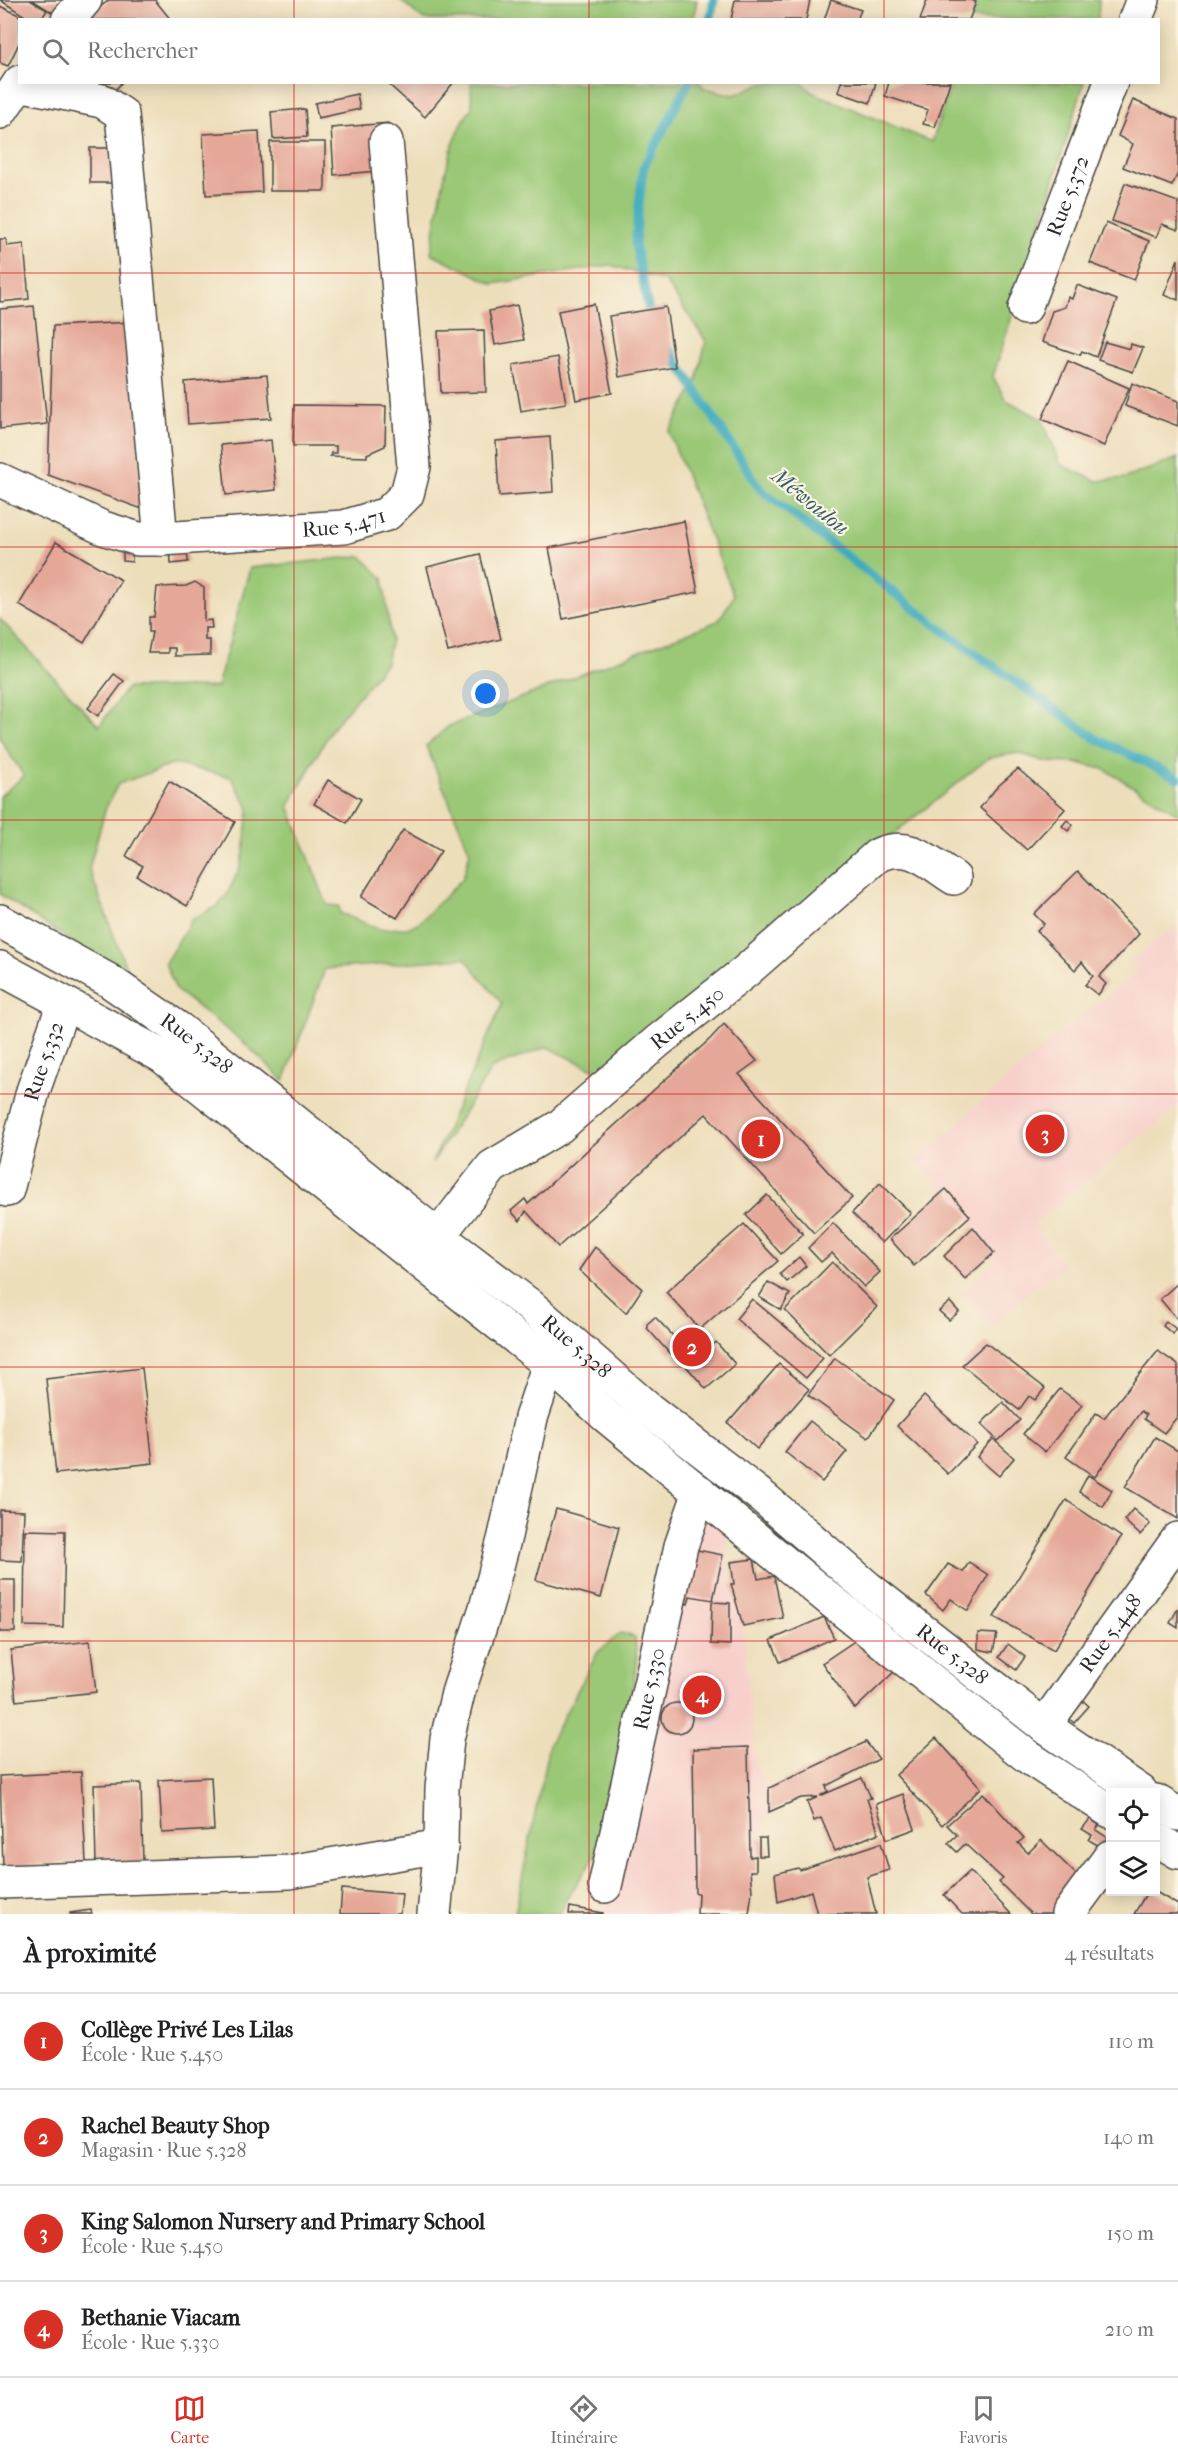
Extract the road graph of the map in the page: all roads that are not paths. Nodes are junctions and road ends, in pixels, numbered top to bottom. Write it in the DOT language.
graph roads {
  1 [pos="85,0"];
  2 [pos="1143,0"];
  3 [pos="70,18"];
  4 [pos="1136,18"];
  5 [pos="19,84"];
  6 [pos="25,84"];
  7 [pos="1110,84"];
  8 [pos="0,112"];
  9 [pos="386,141"];
  10 [pos="1025,308"];
  11 [pos="0,480"];
  12 [pos="161,539"];
  13 [pos="954,878"];
  14 [pos="0,921"];
  15 [pos="0,968"];
  16 [pos="64,1003"];
  17 [pos="7,1190"];
  18 [pos="438,1236"];
  19 [pos="549,1364"];
  20 [pos="700,1492"];
  21 [pos="1178,1539"];
  22 [pos="1044,1726"];
  23 [pos="1135,1788"];
  24 [pos="1160,1804"];
  25 [pos="1106,1808"];
  26 [pos="1178,1814"];
  27 [pos="1160,1842"];
  28 [pos="441,1846"];
  29 [pos="1178,1852"];
  30 [pos="1106,1862"];
  31 [pos="0,1882"];
  32 [pos="604,1886"];
  33 [pos="434,1914"];
  34 [pos="1068,1914"];
  1 -- 3 [label="street"];
  2 -- 4 [label="street"];
  5 -- 8 [label="street"];
  6 -- 12 [label="street"];
  7 -- 10 [label="street, Rue 5.372"];
  9 -- 12 [label="street, Rue 5.471"];
  11 -- 12 [label="street, Rue 5.471"];
  13 -- 18 [label="street, Rue 5.450"];
  14 -- 18 [label="street, Rue 5.328"];
  15 -- 16 [label="street, Rue 5.328"];
  16 -- 17 [label="street, Rue 5.332"];
  16 -- 19 [label="street, Rue 5.328"];
  18 -- 22 [label="street, Rue 5.328"];
  19 -- 20 [label="street, Rue 5.328"];
  19 -- 28 [label="street"];
  20 -- 25 [label="street, Rue 5.328"];
  20 -- 32 [label="street, Rue 5.330"];
  21 -- 22 [label="street, Rue 5.448"];
  22 -- 23 [label="street, Rue 5.328"];
  24 -- 26 [label="street"];
  27 -- 29 [label="street"];
  28 -- 31 [label="street"];
  28 -- 33 [label="street"];
  30 -- 34 [label="street"];
}
